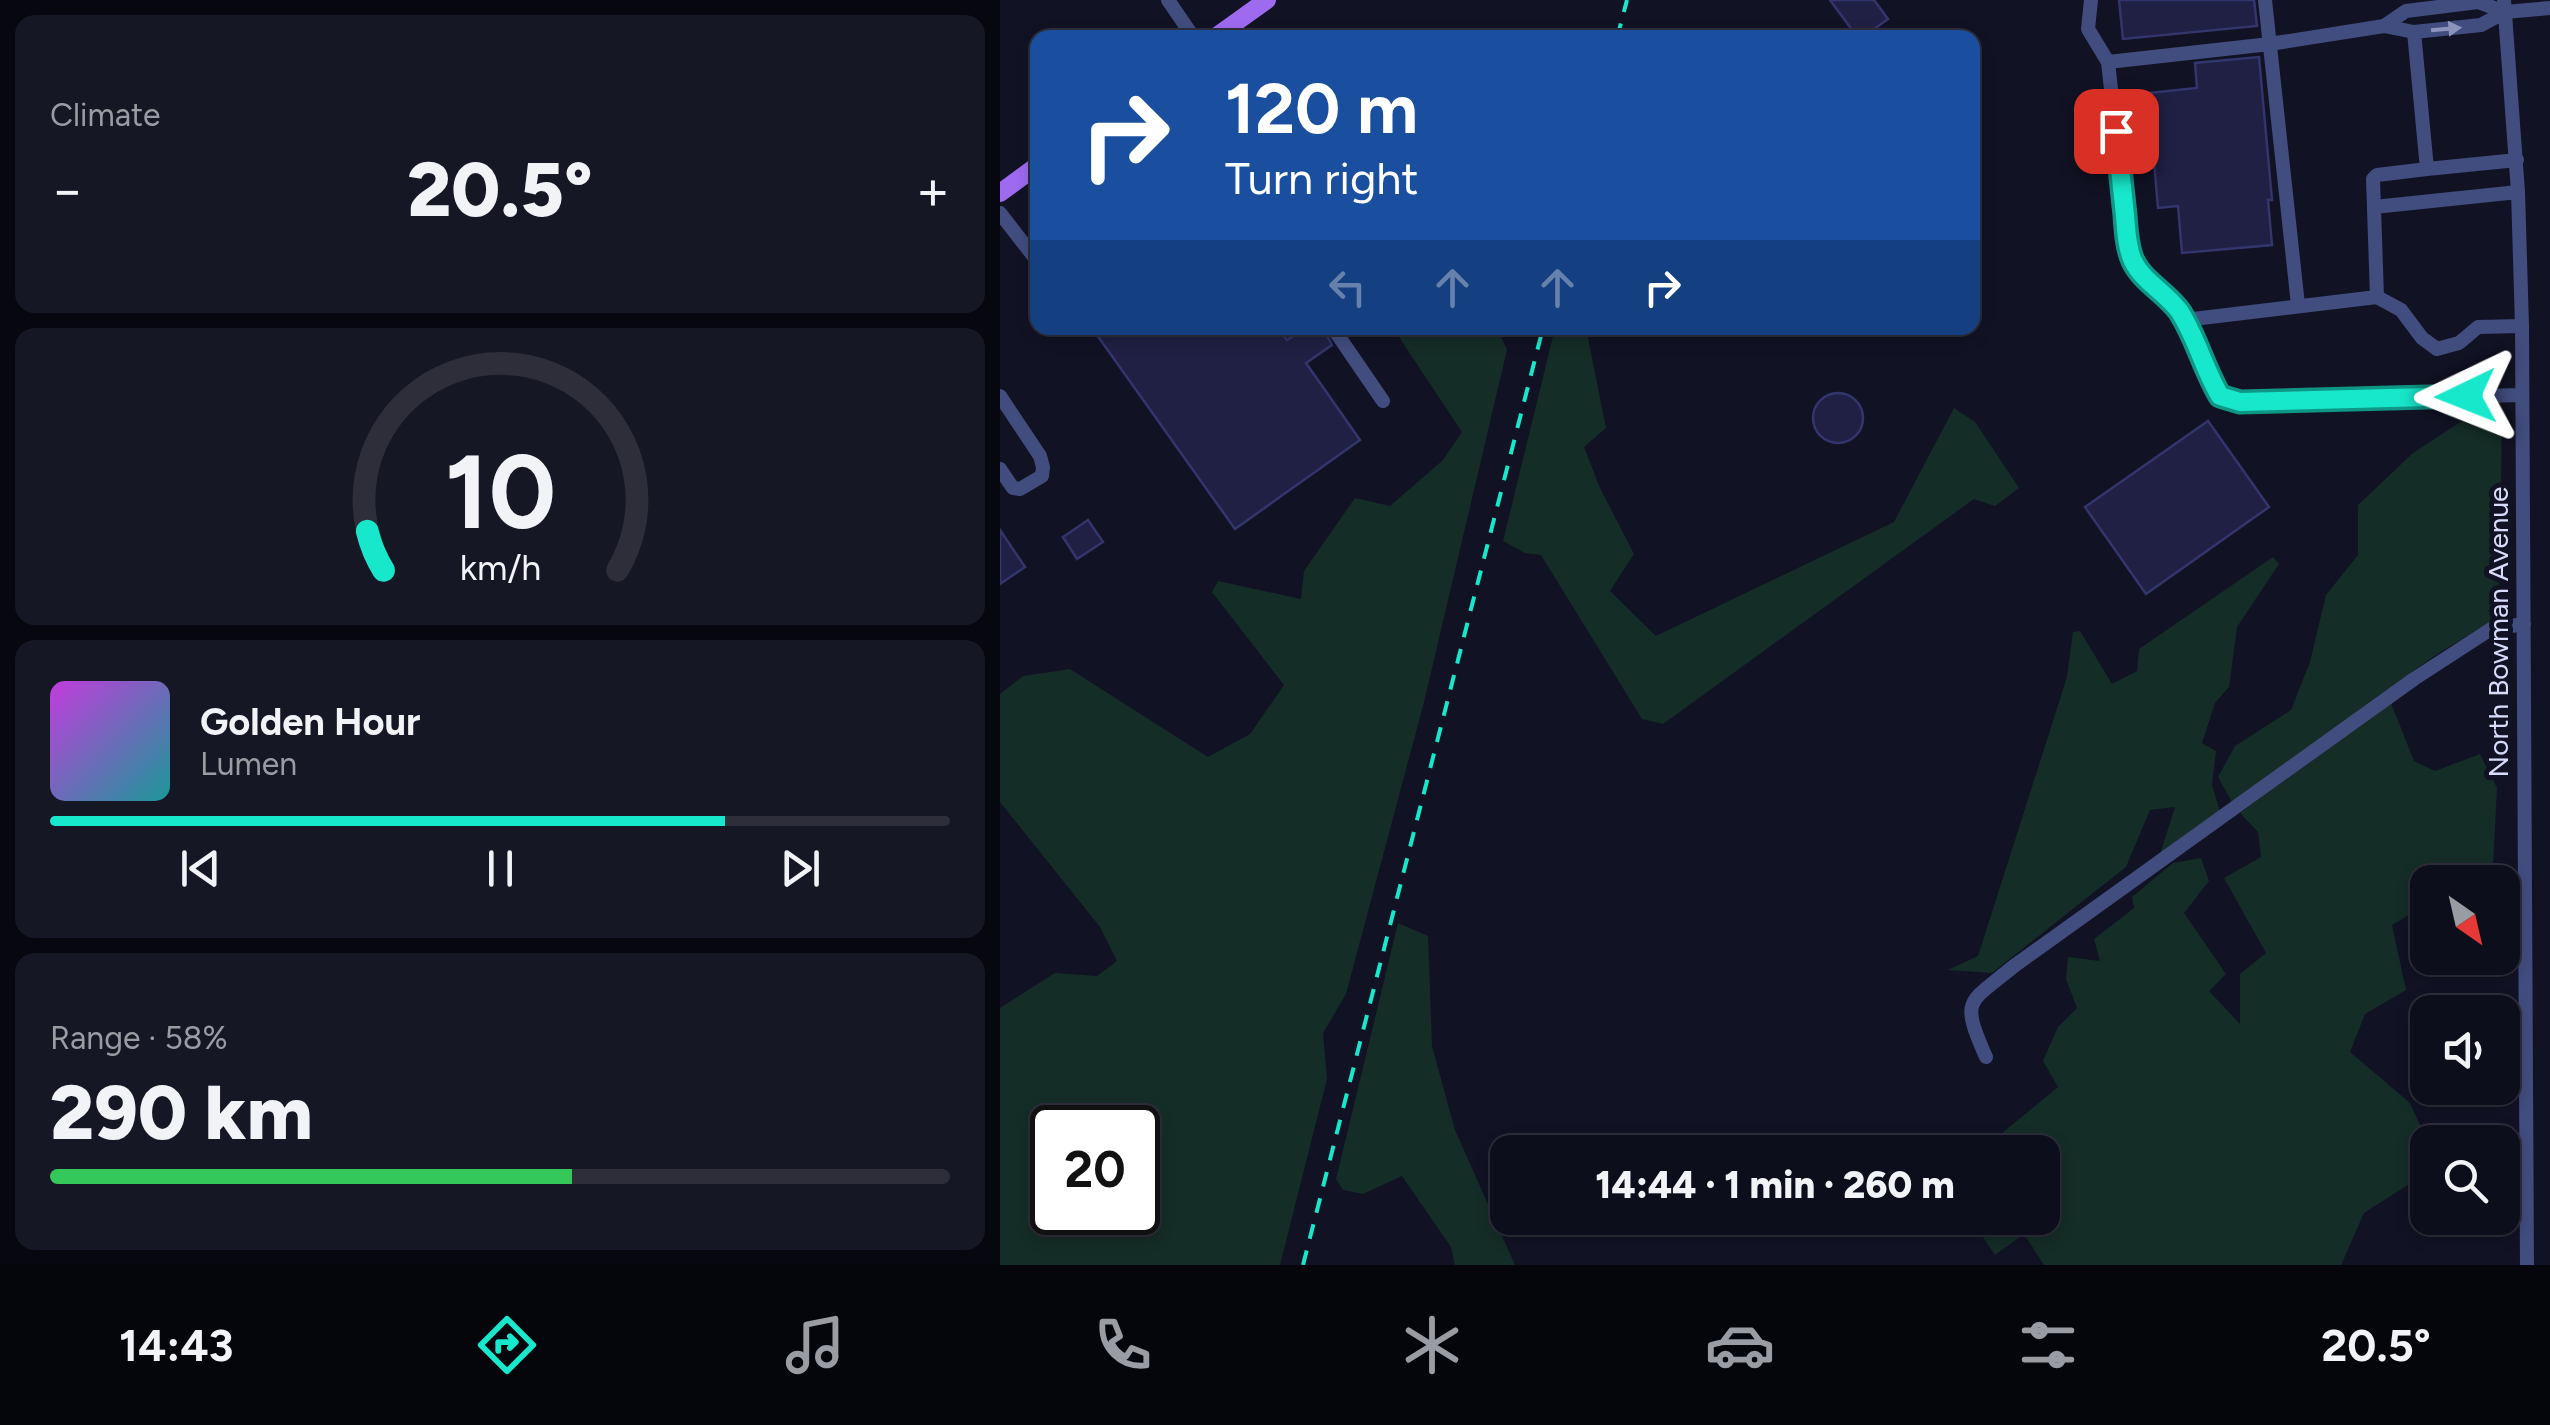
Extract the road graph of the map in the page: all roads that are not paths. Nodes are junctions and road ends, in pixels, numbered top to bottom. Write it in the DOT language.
graph roads {
  1 [pos="1168,0"];
  2 [pos="1267,0"];
  3 [pos="2091,0"];
  4 [pos="2265,0"];
  5 [pos="2504,6"];
  6 [pos="2550,8"];
  7 [pos="2384,26"];
  8 [pos="1189,30"];
  9 [pos="1225,30"];
  10 [pos="2414,32"];
  11 [pos="2270,44"];
  12 [pos="2108,62"];
  13 [pos="2516,160"];
  14 [pos="2427,169"];
  15 [pos="1030,171"];
  16 [pos="2518,192"];
  17 [pos="1000,193"];
  18 [pos="2374,207"];
  19 [pos="1000,213"];
  20 [pos="1030,252"];
  21 [pos="2376,297"];
  22 [pos="2298,305"];
  23 [pos="2184,320"];
  24 [pos="2522,326"];
  25 [pos="1338,335"];
  26 [pos="2522,395"];
  27 [pos="1000,396"];
  28 [pos="1382,401"];
  29 [pos="1000,469"];
  30 [pos="2524,624"];
  31 [pos="1986,1057"];
  32 [pos="2527,1265"];
  1 -- 8 [label="street"];
  2 -- 9 [label="main road"];
  3 -- 12 [label="street"];
  4 -- 11 [label="street"];
  5 -- 6 [label="street"];
  5 -- 7 [label="street"];
  10 -- 5 [label="street, one-way"];
  5 -- 13 [label="street, North Bowman Avenue"];
  7 -- 10 [label="street"];
  7 -- 11 [label="street"];
  10 -- 14 [label="street"];
  11 -- 12 [label="street"];
  11 -- 22 [label="street"];
  12 -- 23 [label="street"];
  13 -- 14 [label="street"];
  13 -- 16 [label="street, North Bowman Avenue"];
  14 -- 18 [label="street"];
  15 -- 17 [label="main road"];
  16 -- 18 [label="street"];
  16 -- 24 [label="street, North Bowman Avenue"];
  18 -- 21 [label="street"];
  19 -- 20 [label="street"];
  21 -- 22 [label="street"];
  21 -- 24 [label="street"];
  22 -- 23 [label="street"];
  23 -- 26 [label="street"];
  24 -- 26 [label="street, North Bowman Avenue"];
  25 -- 28 [label="street"];
  26 -- 30 [label="street, North Bowman Avenue"];
  27 -- 29 [label="street"];
  30 -- 31 [label="street"];
  30 -- 32 [label="street, North Bowman Avenue"];
}
